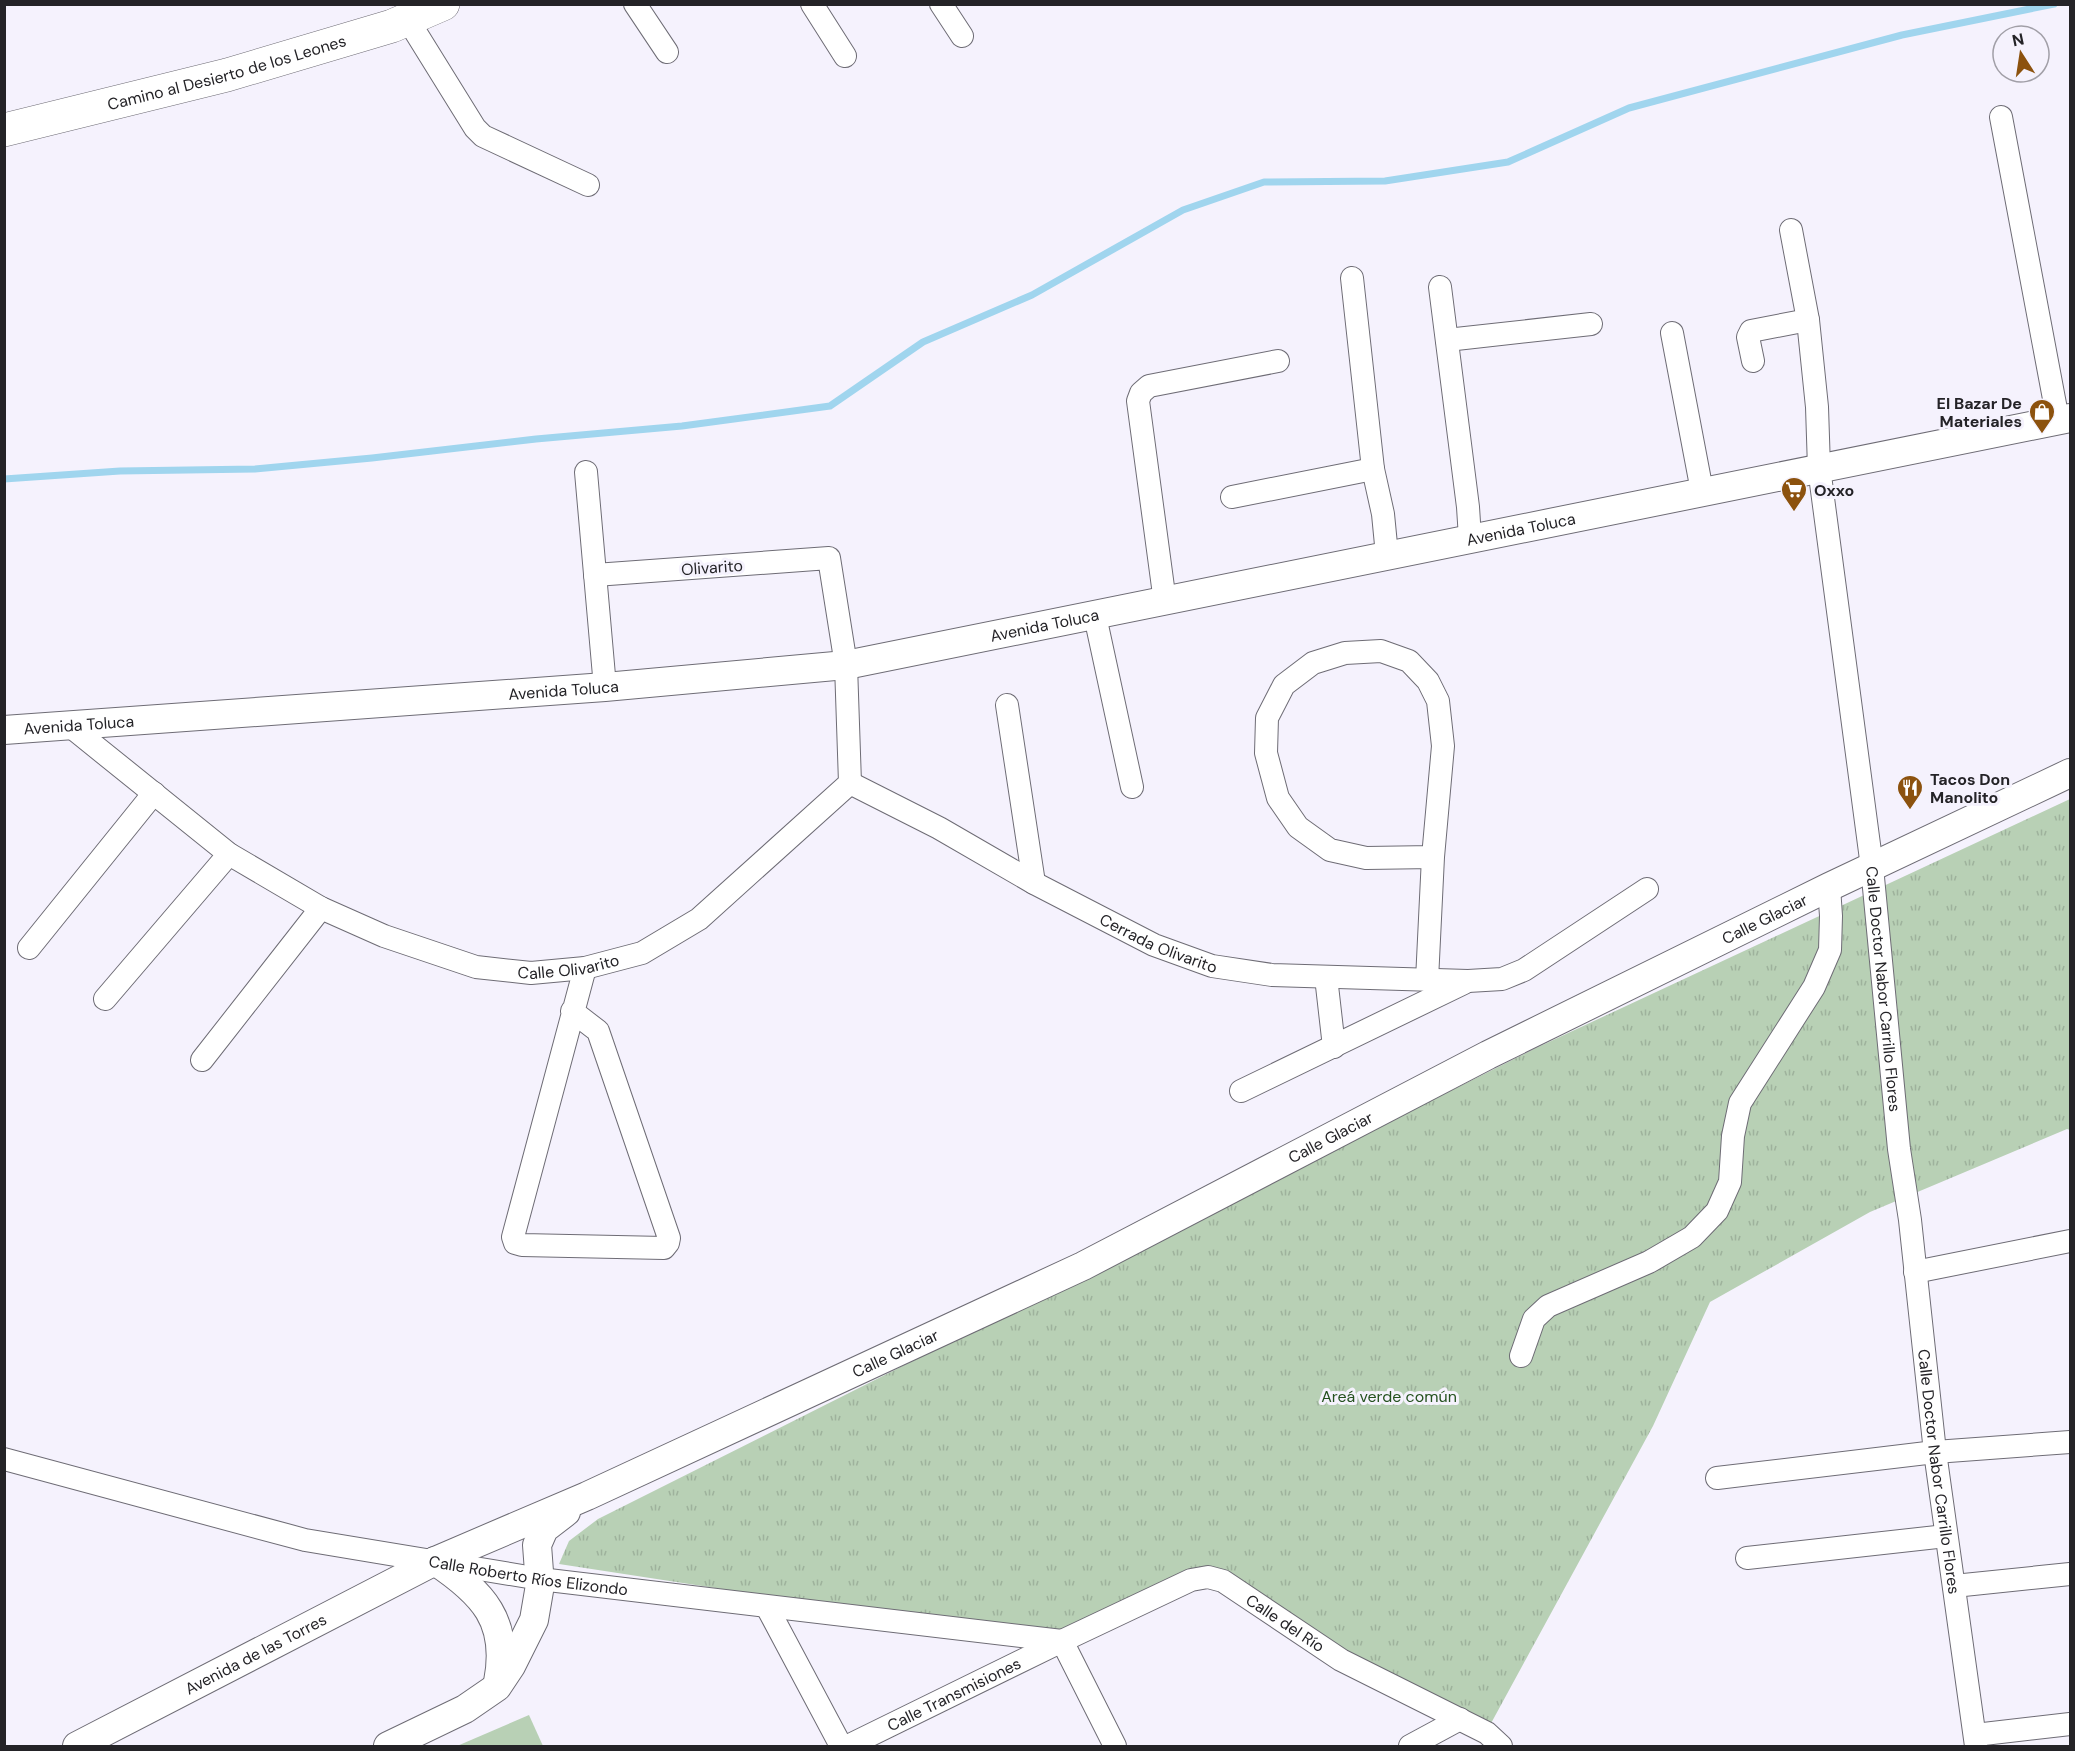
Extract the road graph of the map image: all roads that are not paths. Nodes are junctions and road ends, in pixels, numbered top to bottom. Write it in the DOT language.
graph roads {
  1 [pos="443,4"];
  2 [pos="635,4"];
  3 [pos="812,4"];
  4 [pos="941,4"];
  5 [pos="408,20"];
  6 [pos="962,36"];
  7 [pos="667,52"];
  8 [pos="845,56"];
  9 [pos="2001,117"];
  10 [pos="4,130"];
  11 [pos="588,185"];
  12 [pos="1791,230"];
  13 [pos="1352,278"];
  14 [pos="1440,286"];
  15 [pos="1808,320"];
  16 [pos="1591,324"];
  17 [pos="1672,333"];
  18 [pos="1447,340"];
  19 [pos="1278,361"];
  20 [pos="1753,361"];
  21 [pos="2064,419"];
  22 [pos="1819,468"];
  23 [pos="1373,469"];
  24 [pos="585,472"];
  25 [pos="1702,491"];
  26 [pos="1232,497"];
  27 [pos="1470,538"];
  28 [pos="1387,555"];
  29 [pos="595,575"];
  30 [pos="1165,602"];
  31 [pos="1095,616"];
  32 [pos="846,665"];
  33 [pos="605,687"];
  34 [pos="1006,705"];
  35 [pos="70,726"];
  36 [pos="4,730"];
  37 [pos="2070,773"];
  38 [pos="850,783"];
  39 [pos="1132,787"];
  40 [pos="154,793"];
  41 [pos="229,854"];
  42 [pos="1433,857"];
  43 [pos="1872,867"];
  44 [pos="1034,883"];
  45 [pos="1829,887"];
  46 [pos="1647,889"];
  47 [pos="321,908"];
  48 [pos="29,948"];
  49 [pos="585,968"];
  50 [pos="1326,977"];
  51 [pos="1427,980"];
  52 [pos="1468,981"];
  53 [pos="105,999"];
  54 [pos="572,1011"];
  55 [pos="1334,1047"];
  56 [pos="201,1060"];
  57 [pos="1241,1091"];
  58 [pos="2070,1241"];
  59 [pos="1915,1272"];
  60 [pos="1521,1356"];
  61 [pos="2070,1442"];
  62 [pos="1935,1452"];
  63 [pos="4,1459"];
  64 [pos="1717,1478"];
  65 [pos="587,1496"];
  66 [pos="1946,1536"];
  67 [pos="1747,1558"];
  68 [pos="435,1561"];
  69 [pos="2070,1574"];
  70 [pos="540,1579"];
  71 [pos="1954,1586"];
  72 [pos="767,1607"];
  73 [pos="1062,1641"];
  74 [pos="497,1687"];
  75 [pos="1460,1719"];
  76 [pos="2070,1724"];
  77 [pos="1976,1741"];
  78 [pos="77,1746"];
  79 [pos="388,1746"];
  80 [pos="841,1746"];
  81 [pos="848,1746"];
  82 [pos="1115,1746"];
  83 [pos="1410,1746"];
  84 [pos="1501,1746"];
  1 -- 5 [label="main road, Camino al Desierto de los Leones"];
  2 -- 7 [label="street"];
  3 -- 8 [label="street"];
  4 -- 6 [label="street"];
  5 -- 10 [label="main road, Camino al Desierto de los Leones"];
  5 -- 11 [label="street"];
  9 -- 21 [label="street"];
  12 -- 15 [label="street, Calle Doctor Nabor Carrillo Flores"];
  13 -- 23 [label="street"];
  14 -- 18 [label="street"];
  15 -- 20 [label="street"];
  15 -- 22 [label="street, Calle Doctor Nabor Carrillo Flores"];
  16 -- 18 [label="street"];
  17 -- 25 [label="street"];
  18 -- 27 [label="street"];
  19 -- 30 [label="street"];
  21 -- 22 [label="street, Avenida Toluca"];
  22 -- 25 [label="street, Avenida Toluca"];
  22 -- 43 [label="street, Calle Doctor Nabor Carrillo Flores"];
  23 -- 26 [label="street"];
  23 -- 28 [label="street"];
  24 -- 29 [label="street"];
  25 -- 27 [label="street, Avenida Toluca"];
  27 -- 28 [label="street, Avenida Toluca"];
  28 -- 30 [label="street, Avenida Toluca"];
  29 -- 32 [label="street, Olivarito"];
  29 -- 33 [label="street"];
  30 -- 31 [label="street, Avenida Toluca"];
  31 -- 32 [label="street, Avenida Toluca"];
  31 -- 39 [label="street"];
  32 -- 33 [label="street, Avenida Toluca"];
  32 -- 38 [label="street"];
  33 -- 35 [label="street, Avenida Toluca"];
  34 -- 44 [label="street"];
  35 -- 36 [label="street, Avenida Toluca"];
  35 -- 40 [label="street, Calle Olivarito"];
  37 -- 43 [label="street, Calle Glaciar"];
  38 -- 44 [label="street, Cerrada Olivarito"];
  38 -- 49 [label="street, Calle Olivarito"];
  40 -- 41 [label="street, Calle Olivarito"];
  40 -- 48 [label="street"];
  41 -- 47 [label="street, Calle Olivarito"];
  41 -- 53 [label="street"];
  42 -- 42 [label="street"];
  42 -- 51 [label="street"];
  43 -- 45 [label="street, Calle Glaciar"];
  43 -- 59 [label="street, Calle Doctor Nabor Carrillo Flores"];
  44 -- 50 [label="street, Cerrada Olivarito"];
  45 -- 60 [label="street"];
  45 -- 65 [label="street, Calle Glaciar"];
  46 -- 52 [label="street, Cerrada Olivarito"];
  47 -- 49 [label="street, Calle Olivarito"];
  47 -- 56 [label="street"];
  49 -- 54 [label="street"];
  50 -- 51 [label="street, Cerrada Olivarito"];
  50 -- 55 [label="street"];
  51 -- 52 [label="street, Cerrada Olivarito"];
  52 -- 55 [label="street"];
  54 -- 54 [label="street"];
  55 -- 57 [label="street"];
  58 -- 59 [label="street"];
  59 -- 62 [label="street, Calle Doctor Nabor Carrillo Flores"];
  61 -- 62 [label="street"];
  62 -- 64 [label="street"];
  62 -- 66 [label="street, Calle Doctor Nabor Carrillo Flores"];
  63 -- 68 [label="street, Calle Roberto Ríos Elizondo"];
  65 -- 68 [label="street, Calle Glaciar"];
  65 -- 70 [label="street, Calle Glaciar"];
  66 -- 67 [label="street"];
  66 -- 71 [label="street, Calle Doctor Nabor Carrillo Flores"];
  68 -- 70 [label="street, Calle Roberto Ríos Elizondo"];
  68 -- 74 [label="street"];
  68 -- 78 [label="street, Avenida de las Torres"];
  69 -- 71 [label="street"];
  70 -- 72 [label="street, Calle Roberto Ríos Elizondo"];
  70 -- 74 [label="street"];
  71 -- 77 [label="street, Calle Doctor Nabor Carrillo Flores"];
  72 -- 73 [label="street, Calle Roberto Ríos Elizondo"];
  72 -- 80 [label="street"];
  73 -- 75 [label="street, Calle del Río"];
  73 -- 81 [label="street, Calle Transmisiones"];
  73 -- 82 [label="street"];
  74 -- 79 [label="street"];
  75 -- 83 [label="street"];
  75 -- 84 [label="street, Calle del Río"];
  76 -- 77 [label="street"];
}
